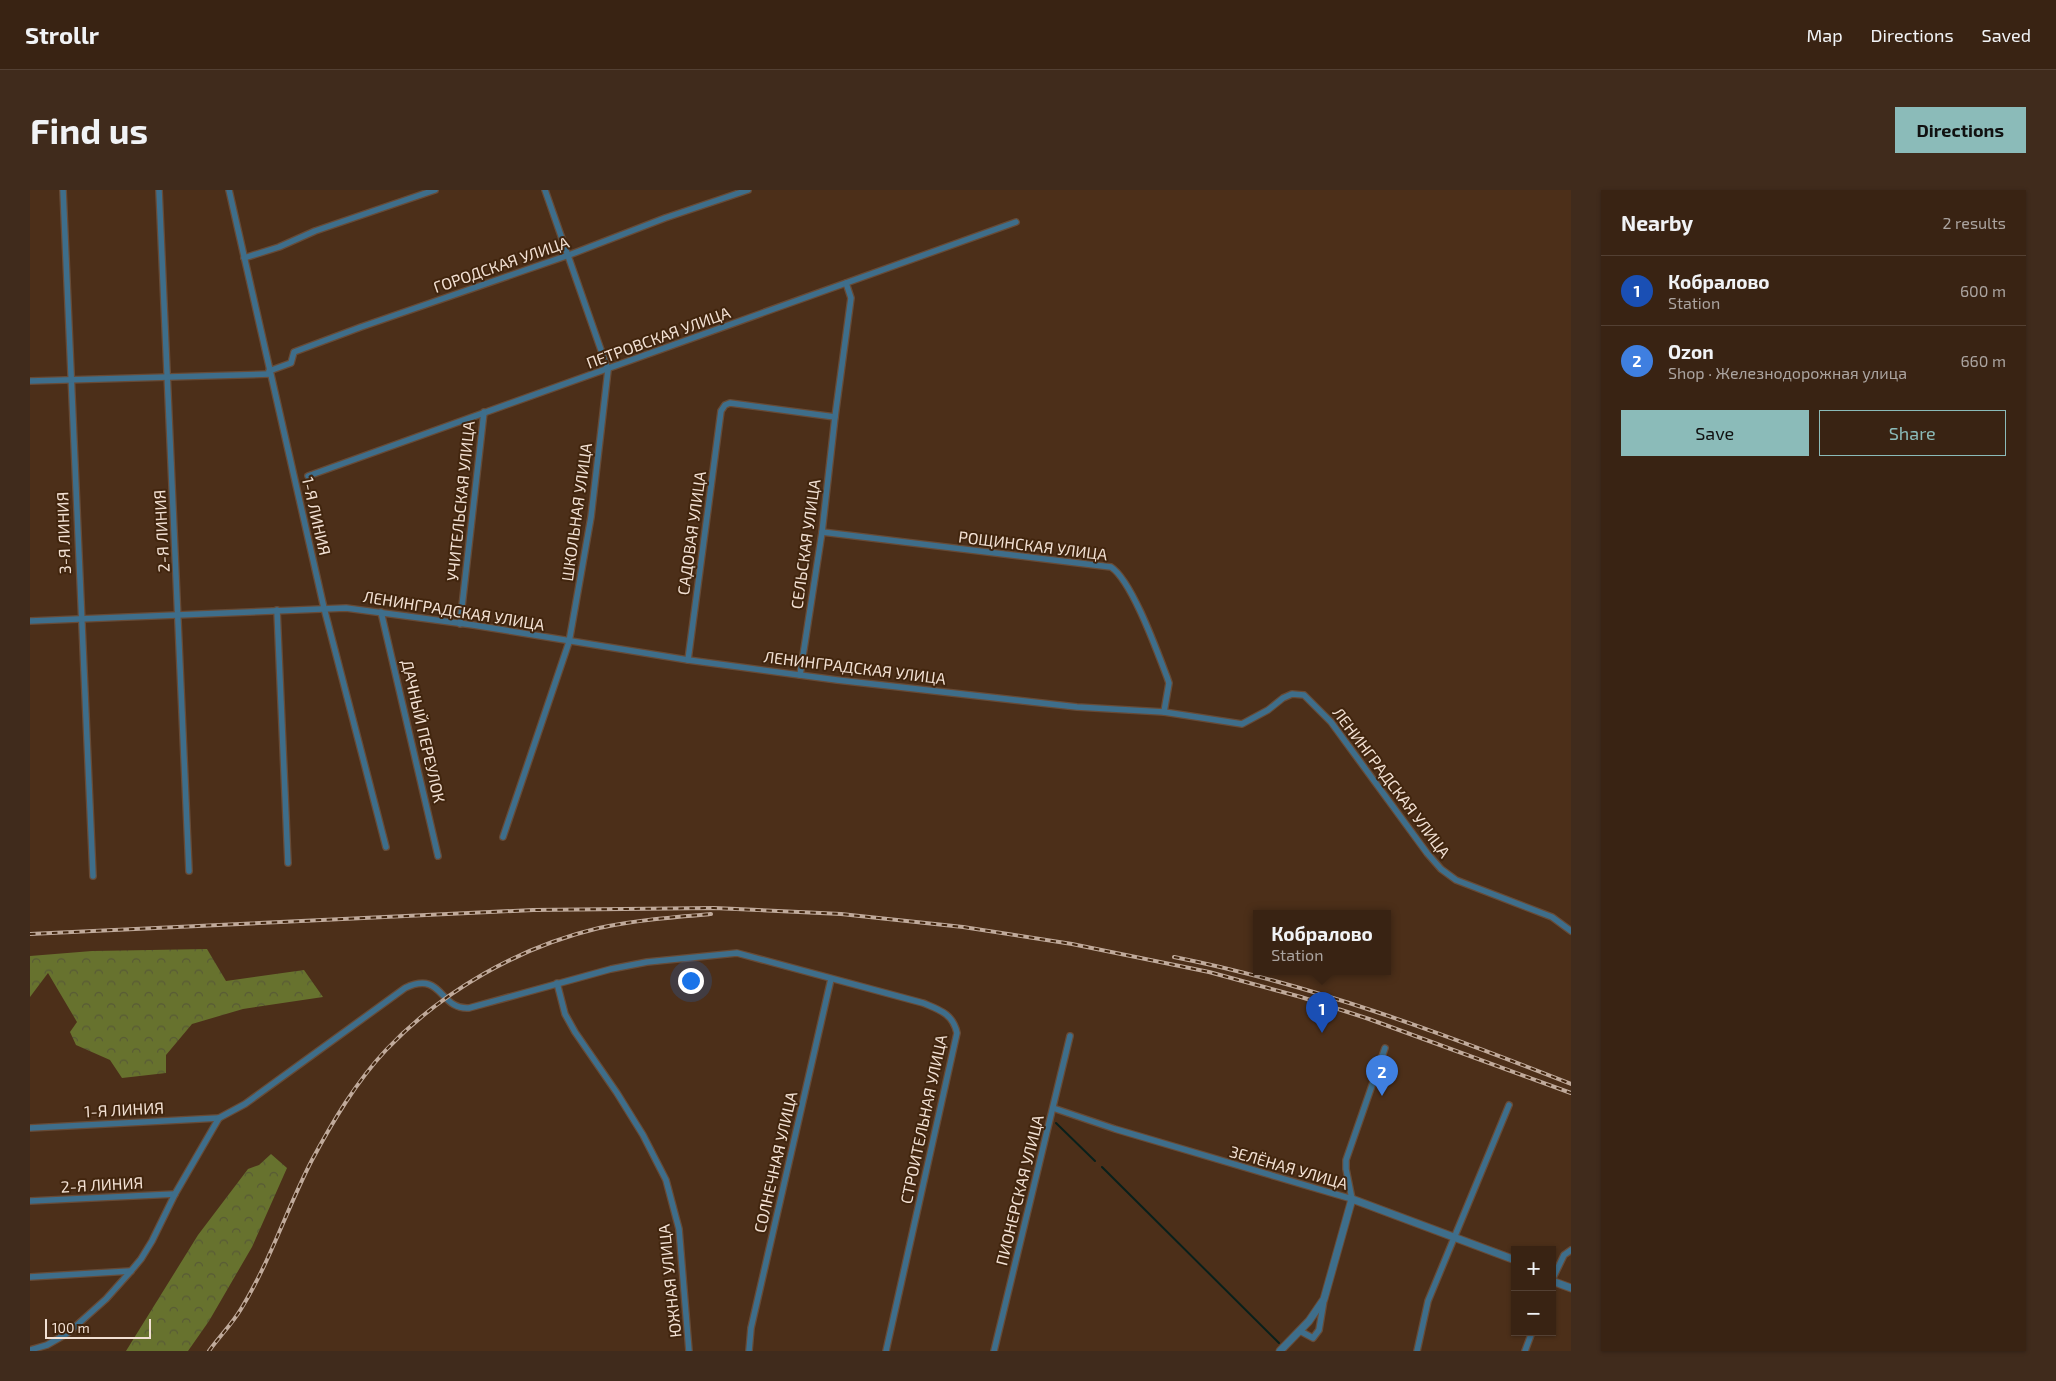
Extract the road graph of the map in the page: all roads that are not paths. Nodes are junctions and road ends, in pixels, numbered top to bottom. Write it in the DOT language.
graph roads {
  1 [pos="63,190"];
  2 [pos="160,190"];
  3 [pos="229,190"];
  4 [pos="435,190"];
  5 [pos="545,190"];
  6 [pos="748,190"];
  7 [pos="1016,222"];
  8 [pos="569,255"];
  9 [pos="244,258"];
  10 [pos="846,283"];
  11 [pos="608,370"];
  12 [pos="269,373"];
  13 [pos="168,378"];
  14 [pos="70,379"];
  15 [pos="30,381"];
  16 [pos="484,412"];
  17 [pos="835,417"];
  18 [pos="308,476"];
  19 [pos="822,532"];
  20 [pos="324,608"];
  21 [pos="277,610"];
  22 [pos="381,612"];
  23 [pos="178,614"];
  24 [pos="80,619"];
  25 [pos="30,621"];
  26 [pos="460,624"];
  27 [pos="569,642"];
  28 [pos="688,660"];
  29 [pos="800,675"];
  30 [pos="1164,712"];
  31 [pos="503,837"];
  32 [pos="386,847"];
  33 [pos="438,856"];
  34 [pos="288,863"];
  35 [pos="189,871"];
  36 [pos="93,876"];
  37 [pos="1571,931"];
  38 [pos="831,979"];
  39 [pos="557,982"];
  40 [pos="1070,1036"];
  41 [pos="1384,1048"];
  42 [pos="1509,1105"];
  43 [pos="1053,1108"];
  44 [pos="218,1118"];
  45 [pos="30,1128"];
  46 [pos="175,1194"];
  47 [pos="1352,1199"];
  48 [pos="30,1201"];
  49 [pos="1454,1236"];
  50 [pos="1571,1250"];
  51 [pos="1511,1258"];
  52 [pos="131,1271"];
  53 [pos="1556,1272"];
  54 [pos="30,1277"];
  55 [pos="1556,1282"];
  56 [pos="1571,1288"];
  57 [pos="1324,1299"];
  58 [pos="1300,1331"];
  59 [pos="1531,1336"];
  60 [pos="30,1350"];
  61 [pos="689,1351"];
  62 [pos="749,1351"];
  63 [pos="886,1351"];
  64 [pos="994,1351"];
  65 [pos="1280,1351"];
  66 [pos="1417,1351"];
  67 [pos="1525,1351"];
  1 -- 14 [label="street, 3-Я ЛИНИЯ"];
  2 -- 13 [label="street, 2-Я ЛИНИЯ"];
  3 -- 9 [label="street, 1-Я ЛИНИЯ"];
  4 -- 9 [label="street"];
  5 -- 8 [label="street, ШКОЛЬНАЯ УЛИЦА"];
  6 -- 8 [label="street, ГОРОДСКАЯ УЛИЦА"];
  7 -- 10 [label="street, ПЕТРОВСКАЯ УЛИЦА"];
  8 -- 11 [label="street, ШКОЛЬНАЯ УЛИЦА"];
  8 -- 12 [label="street, ГОРОДСКАЯ УЛИЦА"];
  9 -- 12 [label="street, 1-Я ЛИНИЯ"];
  10 -- 11 [label="street, ПЕТРОВСКАЯ УЛИЦА"];
  10 -- 17 [label="street, СЕЛЬСКАЯ УЛИЦА"];
  11 -- 16 [label="street, ПЕТРОВСКАЯ УЛИЦА"];
  11 -- 27 [label="street, ШКОЛЬНАЯ УЛИЦА"];
  12 -- 13 [label="street"];
  12 -- 20 [label="street, 1-Я ЛИНИЯ"];
  13 -- 14 [label="street"];
  13 -- 23 [label="street, 2-Я ЛИНИЯ"];
  14 -- 15 [label="street"];
  14 -- 24 [label="street, 3-Я ЛИНИЯ"];
  16 -- 18 [label="street, ПЕТРОВСКАЯ УЛИЦА"];
  16 -- 26 [label="street, УЧИТЕЛЬСКАЯ УЛИЦА"];
  17 -- 19 [label="street, СЕЛЬСКАЯ УЛИЦА"];
  17 -- 28 [label="street, САДОВАЯ УЛИЦА"];
  19 -- 29 [label="street, СЕЛЬСКАЯ УЛИЦА"];
  19 -- 30 [label="street, РОЩИНСКАЯ УЛИЦА"];
  20 -- 21 [label="street, ЛЕНИНГРАДСКАЯ УЛИЦА"];
  20 -- 22 [label="street, ЛЕНИНГРАДСКАЯ УЛИЦА"];
  20 -- 32 [label="street, 1-Я ЛИНИЯ"];
  21 -- 23 [label="street, ЛЕНИНГРАДСКАЯ УЛИЦА"];
  21 -- 34 [label="street"];
  22 -- 26 [label="street, ЛЕНИНГРАДСКАЯ УЛИЦА"];
  22 -- 33 [label="street, ДАЧНЫЙ ПЕРЕУЛОК"];
  23 -- 24 [label="street, ЛЕНИНГРАДСКАЯ УЛИЦА"];
  23 -- 35 [label="street, 2-Я ЛИНИЯ"];
  24 -- 25 [label="street, ЛЕНИНГРАДСКАЯ УЛИЦА"];
  24 -- 36 [label="street, 3-Я ЛИНИЯ"];
  26 -- 27 [label="street, ЛЕНИНГРАДСКАЯ УЛИЦА"];
  27 -- 28 [label="street, ЛЕНИНГРАДСКАЯ УЛИЦА"];
  27 -- 31 [label="street, ШКОЛЬНАЯ УЛИЦА"];
  28 -- 29 [label="street, ЛЕНИНГРАДСКАЯ УЛИЦА"];
  29 -- 30 [label="street, ЛЕНИНГРАДСКАЯ УЛИЦА"];
  30 -- 37 [label="street, ЛЕНИНГРАДСКАЯ УЛИЦА"];
  38 -- 39 [label="street, СТРОИТЕЛЬНАЯ УЛИЦА"];
  38 -- 62 [label="street, СОЛНЕЧНАЯ УЛИЦА"];
  38 -- 63 [label="street, СТРОИТЕЛЬНАЯ УЛИЦА"];
  39 -- 44 [label="street, СТРОИТЕЛЬНАЯ УЛИЦА"];
  39 -- 61 [label="street, ЮЖНАЯ УЛИЦА"];
  40 -- 43 [label="street, ПИОНЕРСКАЯ УЛИЦА"];
  41 -- 47 [label="street"];
  42 -- 49 [label="street"];
  43 -- 47 [label="street, ЗЕЛЁНАЯ УЛИЦА"];
  43 -- 64 [label="street, ПИОНЕРСКАЯ УЛИЦА"];
  44 -- 45 [label="street, 1-Я ЛИНИЯ"];
  44 -- 46 [label="street"];
  46 -- 48 [label="street, 2-Я ЛИНИЯ"];
  46 -- 52 [label="street"];
  47 -- 49 [label="street, ЗЕЛЁНАЯ УЛИЦА"];
  47 -- 57 [label="street"];
  49 -- 51 [label="street, ЗЕЛЁНАЯ УЛИЦА"];
  49 -- 66 [label="street"];
  50 -- 53 [label="street"];
  52 -- 54 [label="street"];
  52 -- 60 [label="street"];
  55 -- 56 [label="street"];
  57 -- 58 [label="street"];
  57 -- 58 [label="street"];
  58 -- 65 [label="street"];
  59 -- 67 [label="street"];
}
